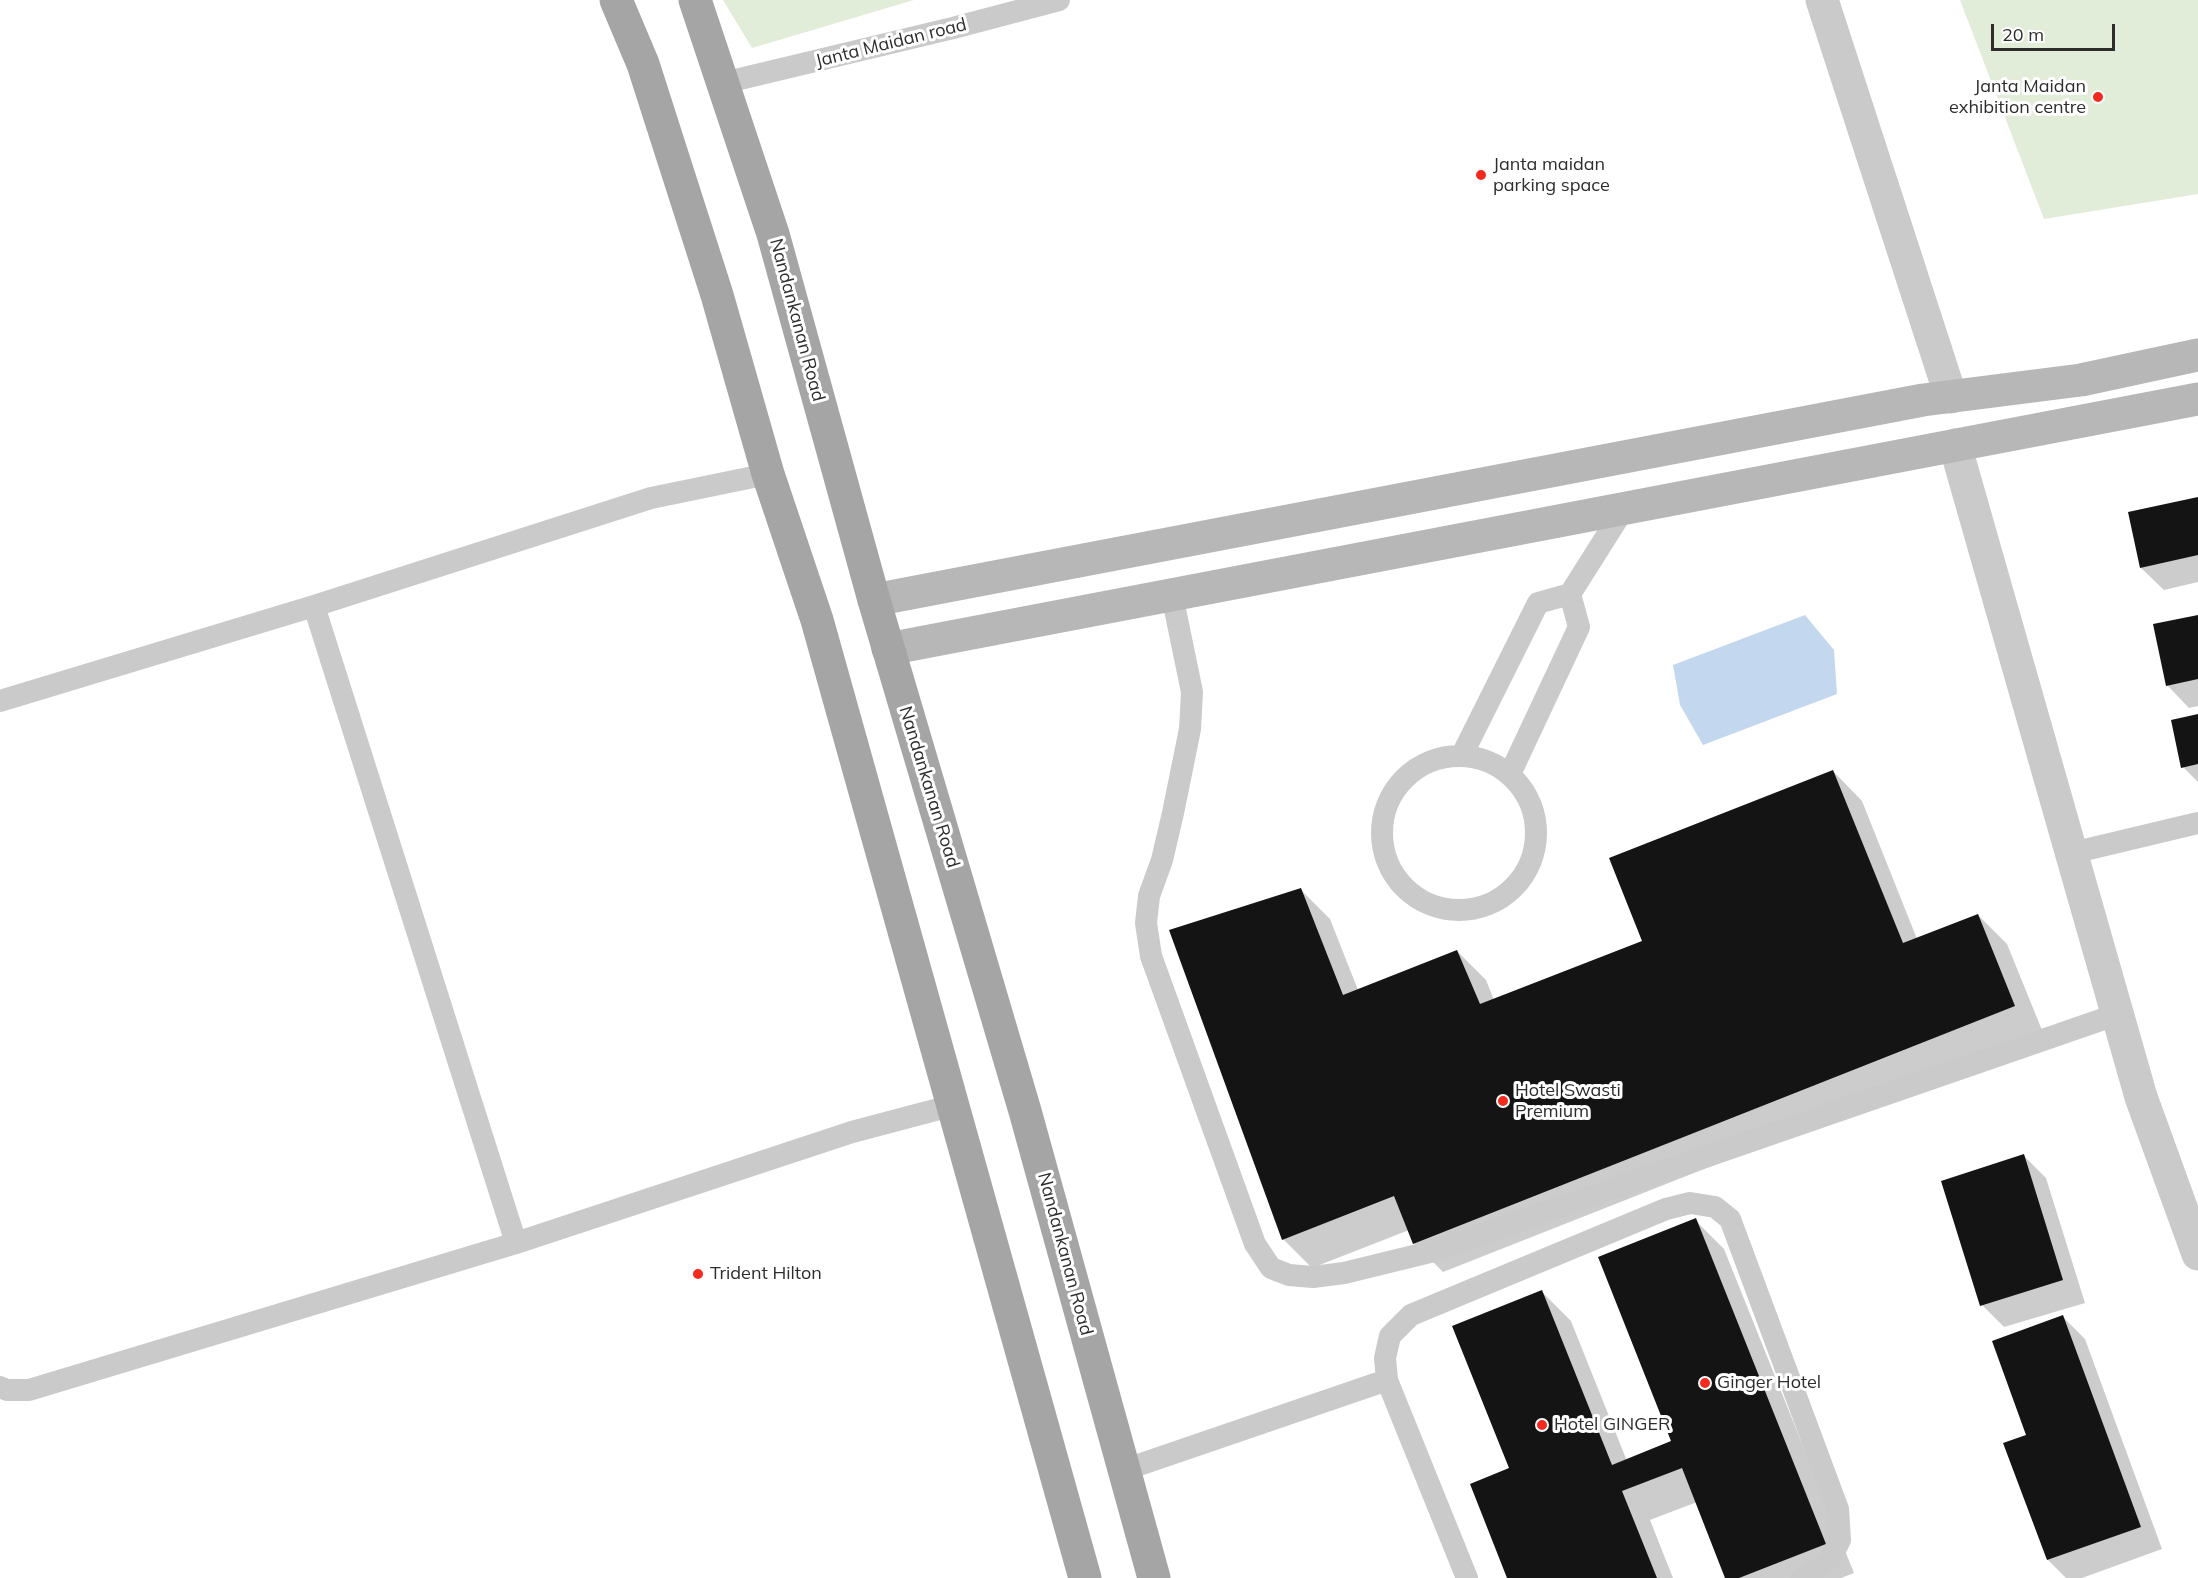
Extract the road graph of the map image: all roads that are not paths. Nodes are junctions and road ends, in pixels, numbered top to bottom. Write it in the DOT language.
graph roads {
  1 [pos="615,0"];
  2 [pos="695,0"];
  3 [pos="1059,0"];
  4 [pos="1822,0"];
  5 [pos="723,83"];
  6 [pos="2198,355"];
  7 [pos="1951,397"];
  8 [pos="2198,399"];
  9 [pos="1955,445"];
  10 [pos="768,474"];
  11 [pos="1625,507"];
  12 [pos="1570,594"];
  13 [pos="1172,595"];
  14 [pos="874,600"];
  15 [pos="314,606"];
  16 [pos="888,649"];
  17 [pos="0,701"];
  18 [pos="1462,755"];
  19 [pos="1510,774"];
  20 [pos="2198,823"];
  21 [pos="2072,853"];
  22 [pos="2118,1014"];
  23 [pos="954,1105"];
  24 [pos="516,1243"];
  25 [pos="2198,1254"];
  26 [pos="1387,1380"];
  27 [pos="0,1386"];
  28 [pos="1124,1470"];
  29 [pos="1085,1578"];
  30 [pos="1154,1578"];
  31 [pos="1467,1578"];
  32 [pos="1802,1578"];
  1 -- 10 [label="main road"];
  2 -- 5 [label="main road, Nandankanan Road"];
  3 -- 5 [label="lane, Janta Maidan road"];
  4 -- 7 [label="street"];
  5 -- 14 [label="main road, Nandankanan Road"];
  6 -- 7 [label="street"];
  7 -- 14 [label="street"];
  8 -- 9 [label="street"];
  9 -- 11 [label="street"];
  9 -- 21 [label="street"];
  10 -- 15 [label="lane"];
  10 -- 23 [label="main road"];
  11 -- 12 [label="lane"];
  11 -- 13 [label="street"];
  12 -- 18 [label="lane"];
  12 -- 19 [label="lane"];
  13 -- 16 [label="street"];
  13 -- 22 [label="lane"];
  14 -- 16 [label="main road, Nandankanan Road"];
  15 -- 17 [label="lane"];
  15 -- 24 [label="lane"];
  16 -- 28 [label="main road, Nandankanan Road"];
  18 -- 19 [label="lane"];
  18 -- 19 [label="lane"];
  20 -- 21 [label="lane"];
  21 -- 22 [label="street"];
  22 -- 25 [label="street"];
  23 -- 24 [label="lane"];
  23 -- 29 [label="main road"];
  24 -- 27 [label="lane"];
  26 -- 28 [label="lane"];
  26 -- 31 [label="lane"];
  26 -- 32 [label="lane"];
  28 -- 30 [label="main road, Nandankanan Road"];
}
